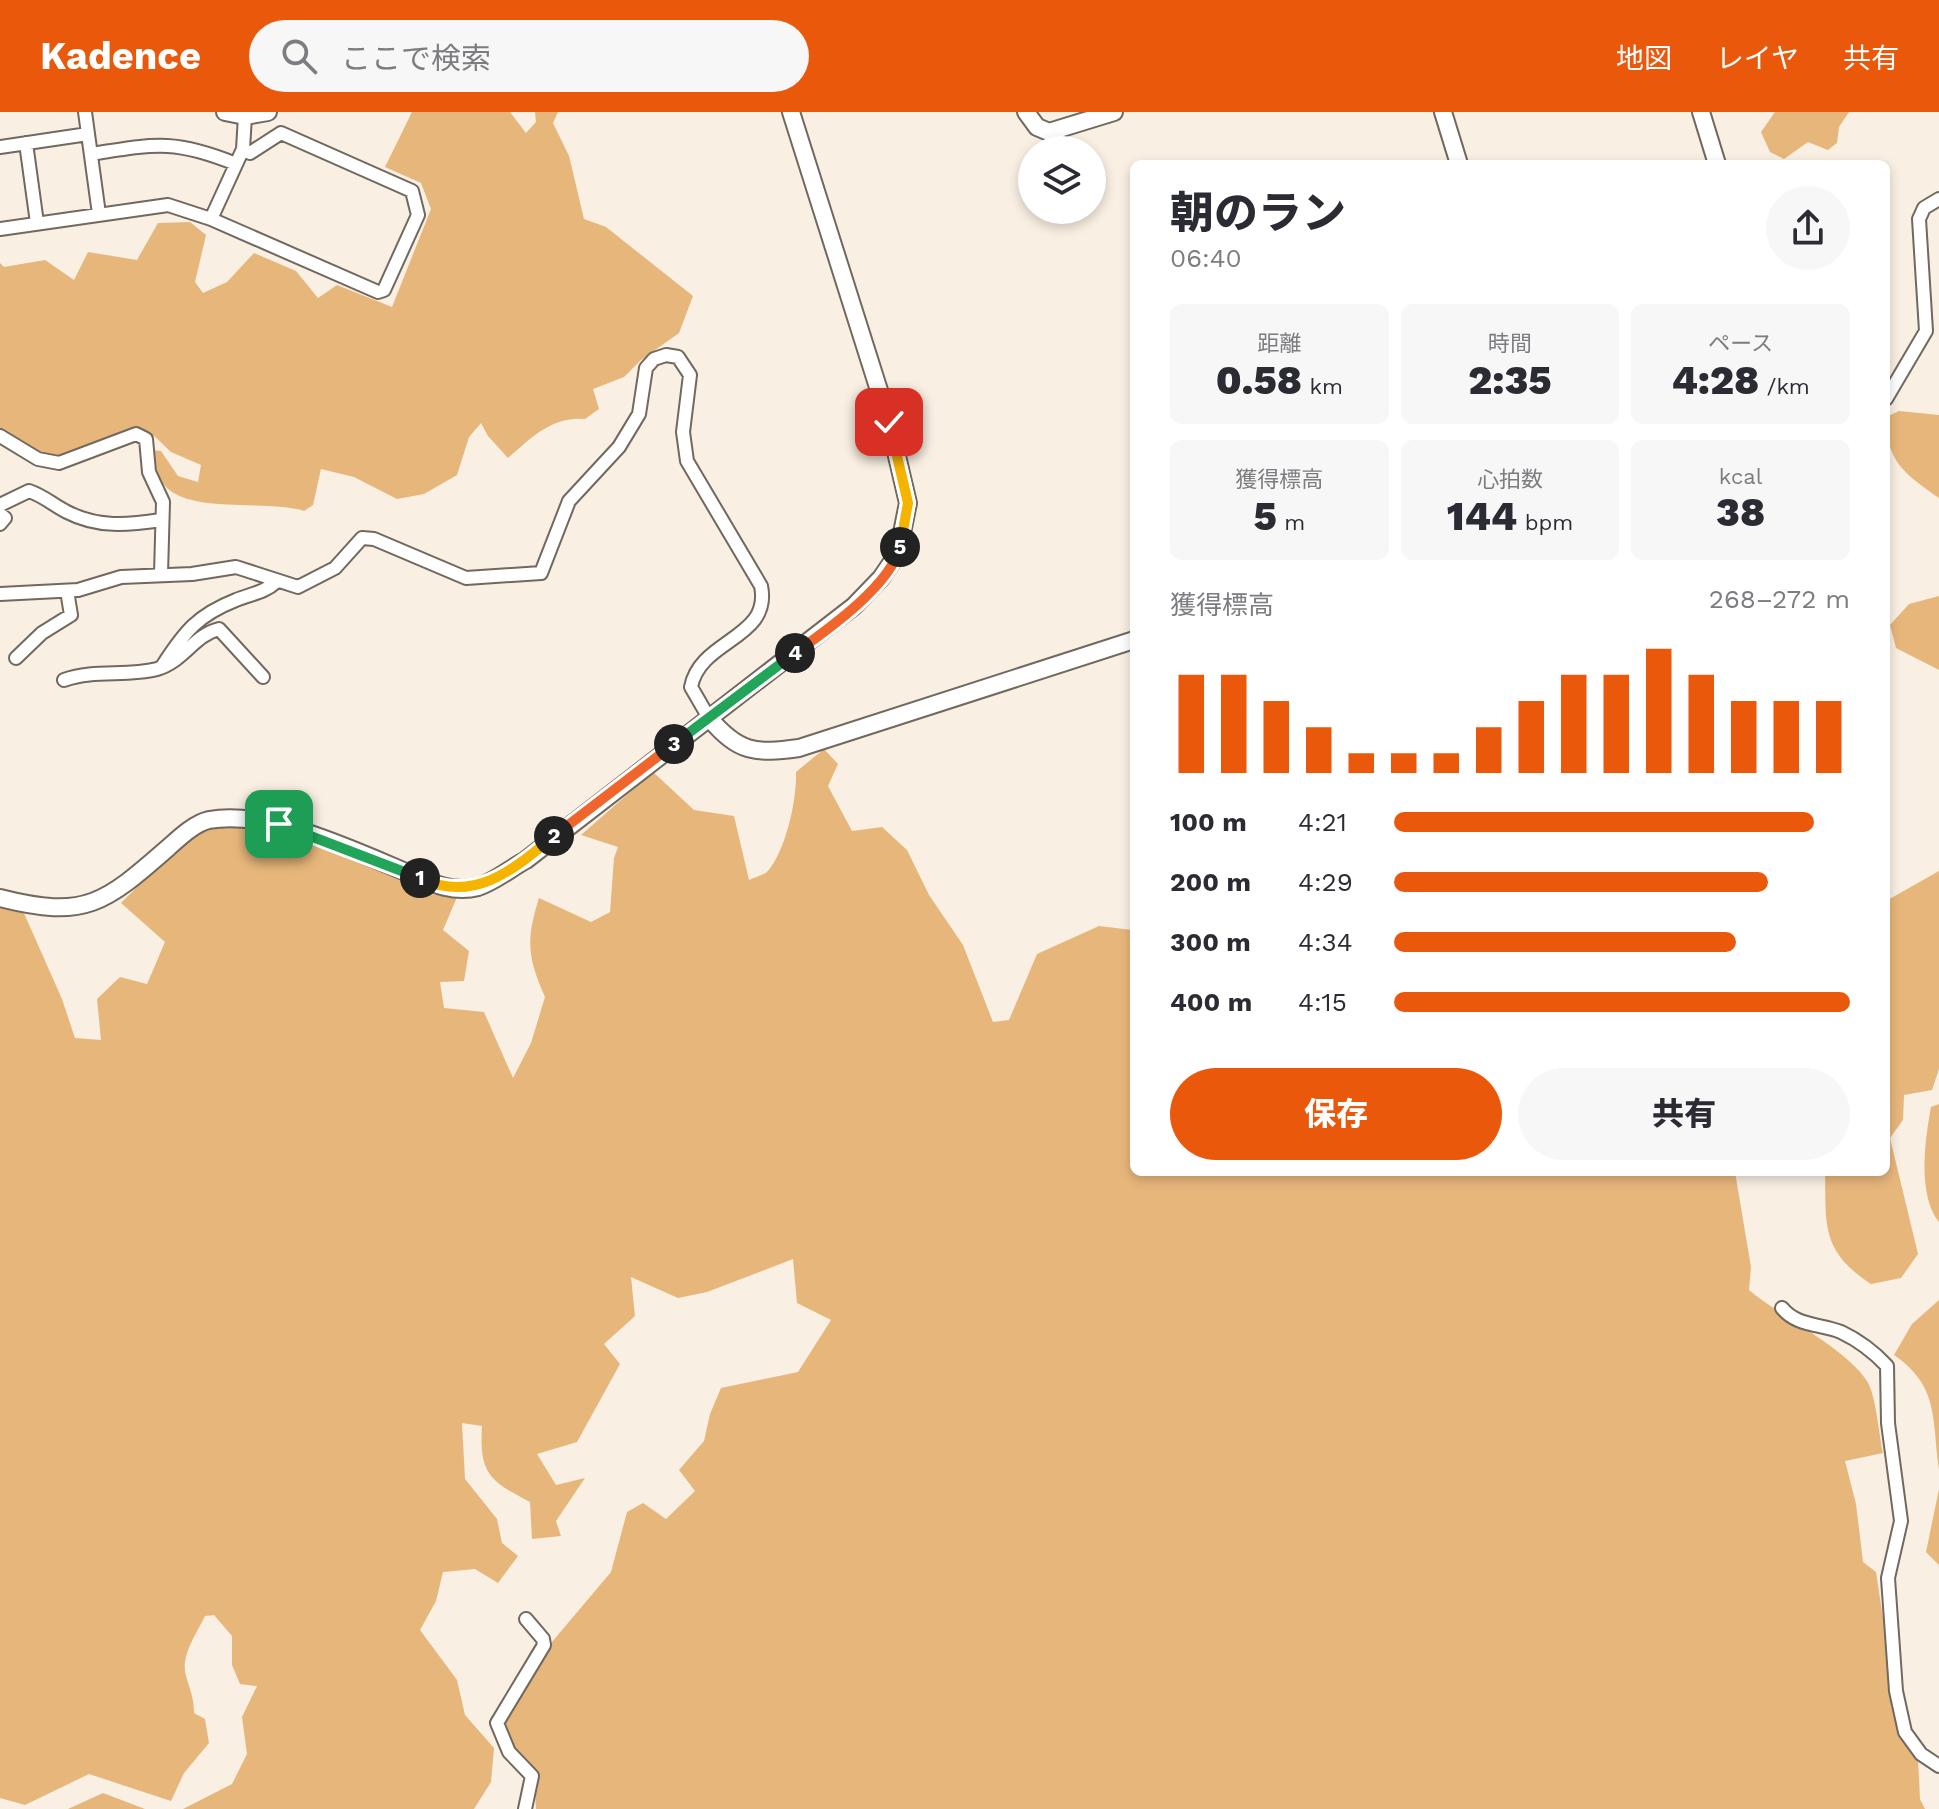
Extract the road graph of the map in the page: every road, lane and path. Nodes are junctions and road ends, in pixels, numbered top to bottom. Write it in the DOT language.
graph roads {
  1 [pos="85,112"];
  2 [pos="225,112"];
  3 [pos="268,112"];
  4 [pos="791,112"];
  5 [pos="1026,112"];
  6 [pos="1114,112"];
  7 [pos="1443,112"];
  8 [pos="1701,112"];
  9 [pos="245,116"];
  10 [pos="88,134"];
  11 [pos="26,143"];
  12 [pos="0,147"];
  13 [pos="243,149"];
  14 [pos="91,154"];
  15 [pos="1458,160"];
  16 [pos="1716,160"];
  17 [pos="236,164"];
  18 [pos="1939,199"];
  19 [pos="99,214"];
  20 [pos="211,219"];
  21 [pos="37,223"];
  22 [pos="0,229"];
  23 [pos="1890,392"];
  24 [pos="0,436"];
  25 [pos="0,505"];
  26 [pos="0,514"];
  27 [pos="161,520"];
  28 [pos="0,524"];
  29 [pos="161,574"];
  30 [pos="276,582"];
  31 [pos="67,591"];
  32 [pos="0,594"];
  33 [pos="1130,641"];
  34 [pos="16,658"];
  35 [pos="162,666"];
  36 [pos="263,677"];
  37 [pos="64,680"];
  38 [pos="709,718"];
  39 [pos="0,898"];
  40 [pos="1782,1308"];
  41 [pos="526,1619"];
  42 [pos="1939,1766"];
  43 [pos="525,1809"];
  1 -- 10 [label="street"];
  2 -- 9 [label="street"];
  3 -- 9 [label="street"];
  4 -- 38 [label="street"];
  5 -- 6 [label="street"];
  7 -- 15 [label="street"];
  8 -- 16 [label="street"];
  9 -- 13 [label="street"];
  10 -- 11 [label="street"];
  10 -- 14 [label="street"];
  11 -- 12 [label="street"];
  11 -- 21 [label="street"];
  13 -- 17 [label="street"];
  13 -- 20 [label="street"];
  14 -- 17 [label="street"];
  14 -- 19 [label="street"];
  17 -- 20 [label="street"];
  18 -- 23 [label="street"];
  19 -- 20 [label="street"];
  19 -- 21 [label="street"];
  21 -- 22 [label="street"];
  24 -- 27 [label="street"];
  25 -- 27 [label="street"];
  26 -- 28 [label="street"];
  27 -- 29 [label="street"];
  29 -- 30 [label="street"];
  29 -- 31 [label="street"];
  30 -- 35 [label="street"];
  30 -- 38 [label="street"];
  31 -- 32 [label="street"];
  31 -- 34 [label="street"];
  33 -- 38 [label="street"];
  35 -- 36 [label="street"];
  35 -- 37 [label="street"];
  38 -- 39 [label="street"];
  40 -- 42 [label="street"];
  41 -- 43 [label="street"];
}
